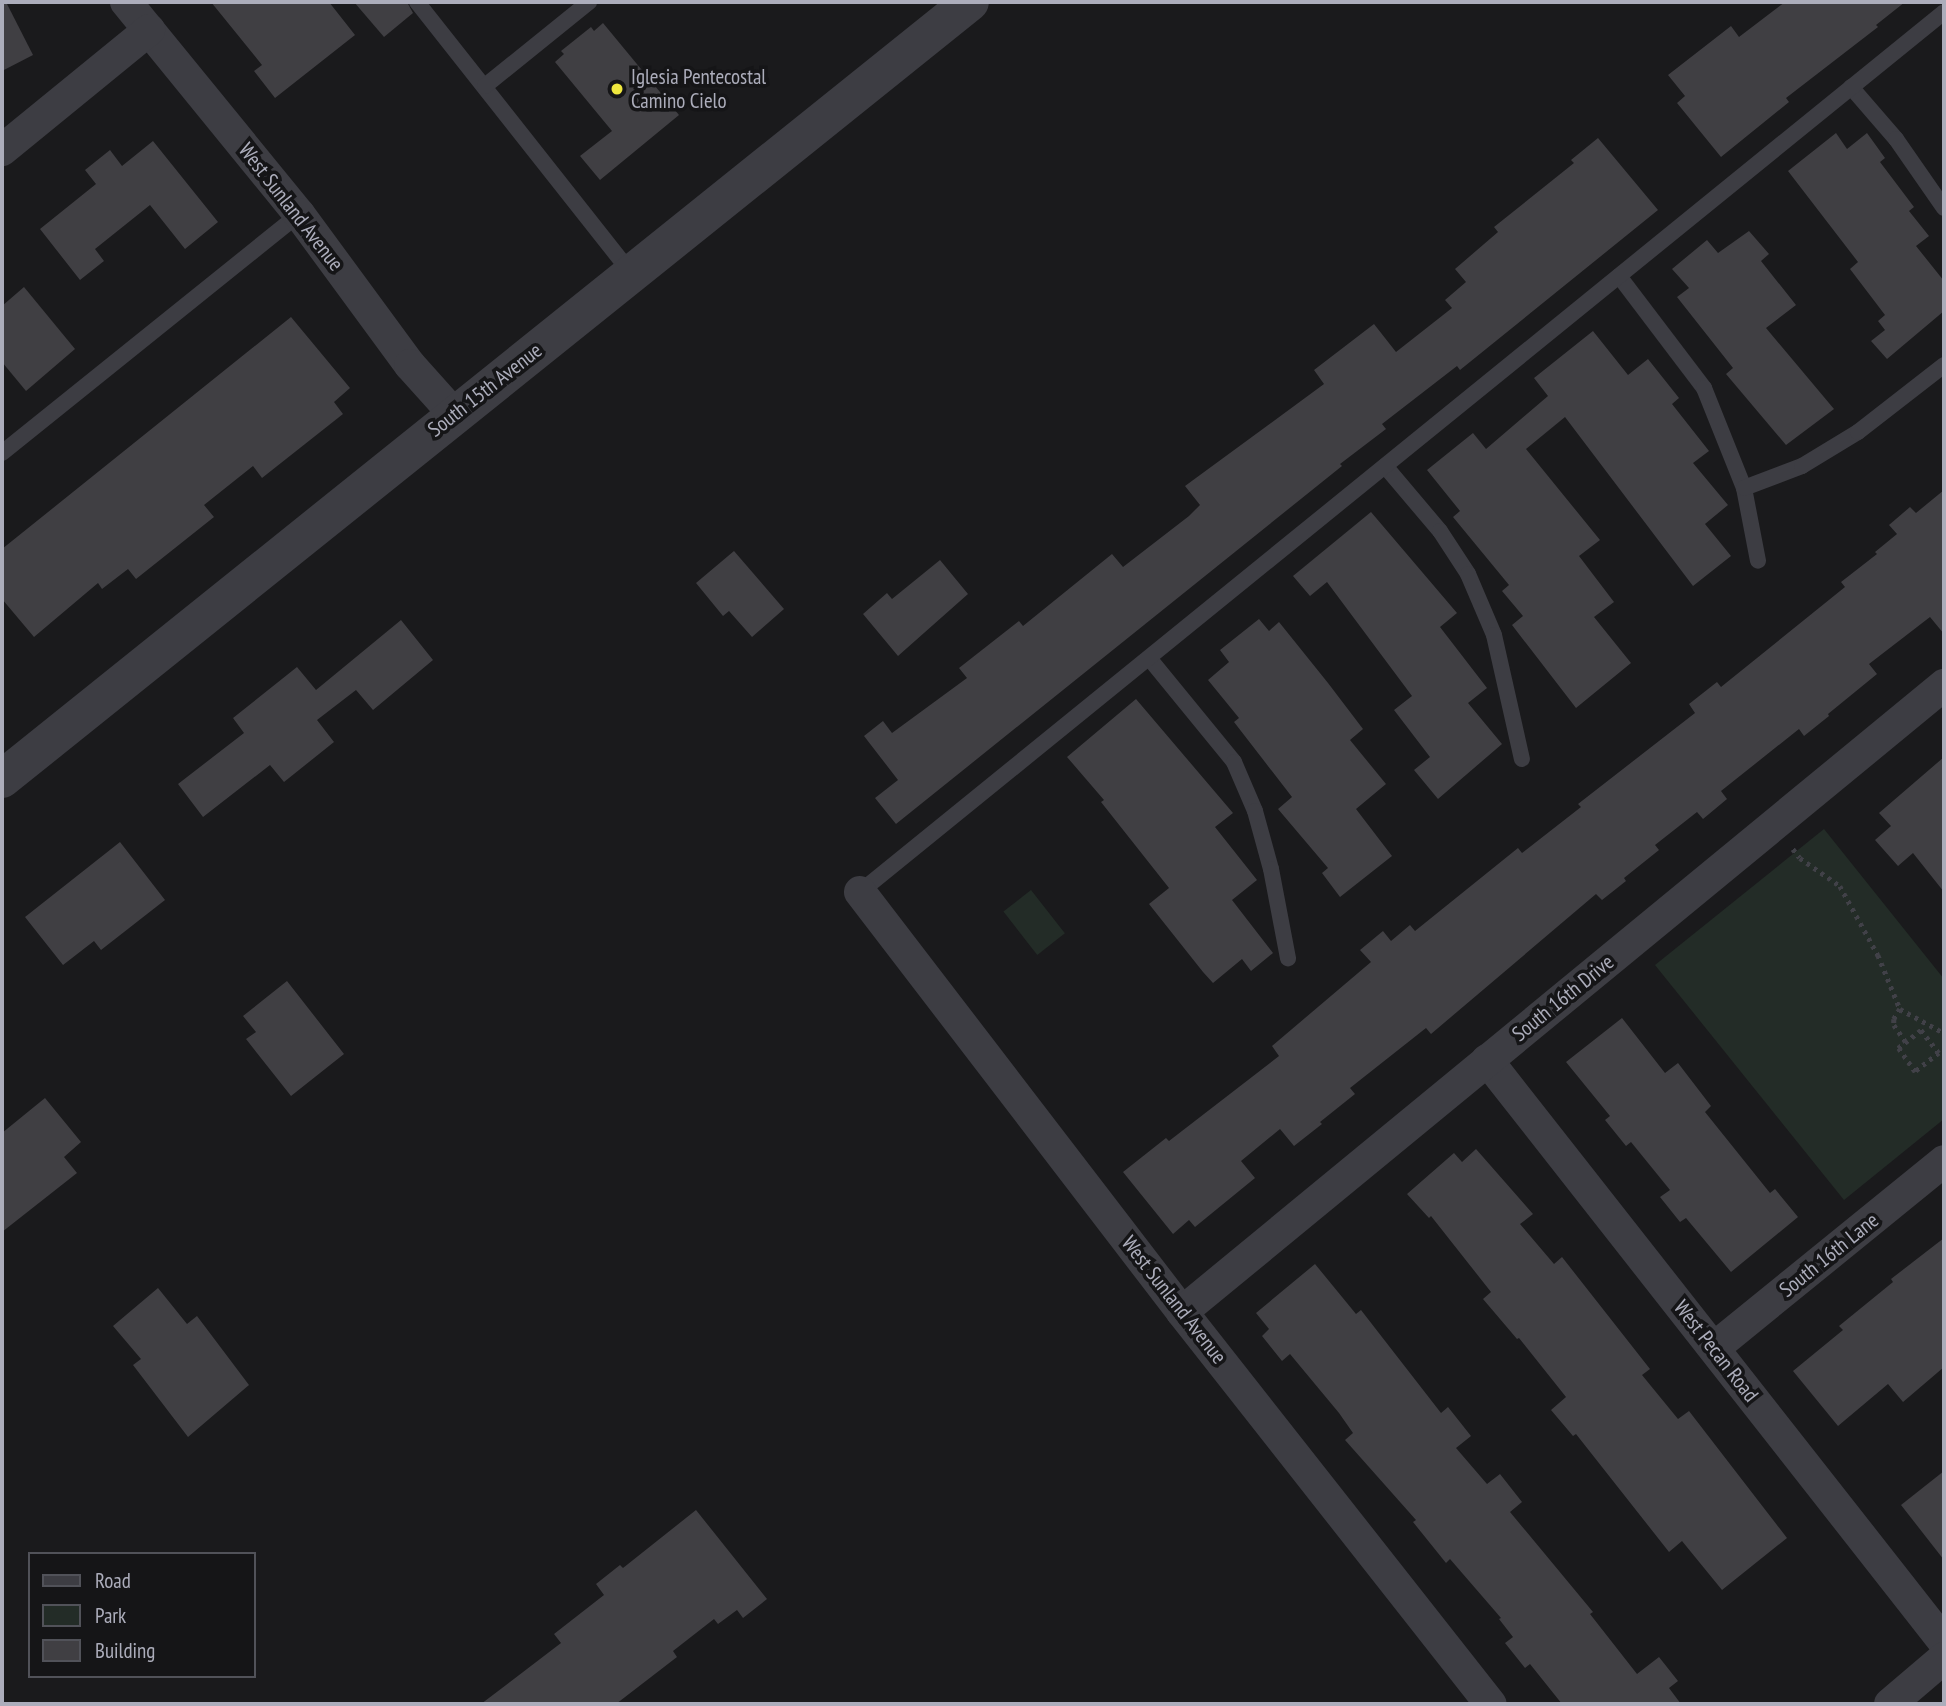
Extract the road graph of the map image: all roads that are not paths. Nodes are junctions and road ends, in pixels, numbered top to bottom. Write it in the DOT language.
graph roads {
  1 [pos="126,2"];
  2 [pos="417,2"];
  3 [pos="589,2"];
  4 [pos="970,2"];
  5 [pos="1944,12"];
  6 [pos="149,30"];
  7 [pos="485,86"];
  8 [pos="1851,88"];
  9 [pos="2,150"];
  10 [pos="1944,208"];
  11 [pos="299,214"];
  12 [pos="632,274"];
  13 [pos="1619,276"];
  14 [pos="1944,365"];
  15 [pos="454,414"];
  16 [pos="2,453"];
  17 [pos="1385,466"];
  18 [pos="1744,488"];
  19 [pos="1758,561"];
  20 [pos="1149,658"];
  21 [pos="1944,685"];
  22 [pos="1522,759"];
  23 [pos="2,779"];
  24 [pos="860,892"];
  25 [pos="1288,958"];
  26 [pos="1487,1060"];
  27 [pos="1944,1161"];
  28 [pos="1182,1312"];
  29 [pos="1714,1349"];
  30 [pos="1944,1642"];
  31 [pos="1944,1658"];
  32 [pos="1491,1704"];
  33 [pos="1890,1704"];
  1 -- 6 [label="street, West Sunland Avenue"];
  2 -- 7 [label="lane"];
  3 -- 7 [label="lane"];
  4 -- 12 [label="street, South 15th Avenue"];
  5 -- 8 [label="lane"];
  6 -- 9 [label="street"];
  6 -- 11 [label="street, West Sunland Avenue"];
  7 -- 12 [label="lane"];
  8 -- 10 [label="lane"];
  8 -- 13 [label="lane"];
  11 -- 15 [label="street, West Sunland Avenue"];
  11 -- 16 [label="lane"];
  12 -- 15 [label="street, South 15th Avenue"];
  13 -- 17 [label="lane"];
  13 -- 18 [label="lane"];
  14 -- 18 [label="lane"];
  15 -- 23 [label="street, South 15th Avenue"];
  17 -- 20 [label="lane"];
  17 -- 22 [label="lane"];
  18 -- 19 [label="lane"];
  20 -- 24 [label="lane"];
  20 -- 25 [label="lane"];
  21 -- 26 [label="street, South 16th Drive"];
  24 -- 28 [label="street, West Sunland Avenue"];
  26 -- 28 [label="street, South 16th Drive"];
  26 -- 29 [label="street, West Pecan Road"];
  27 -- 29 [label="street, South 16th Lane"];
  28 -- 32 [label="street, West Sunland Avenue"];
  29 -- 30 [label="street, West Pecan Road"];
  31 -- 33 [label="street"];
}
